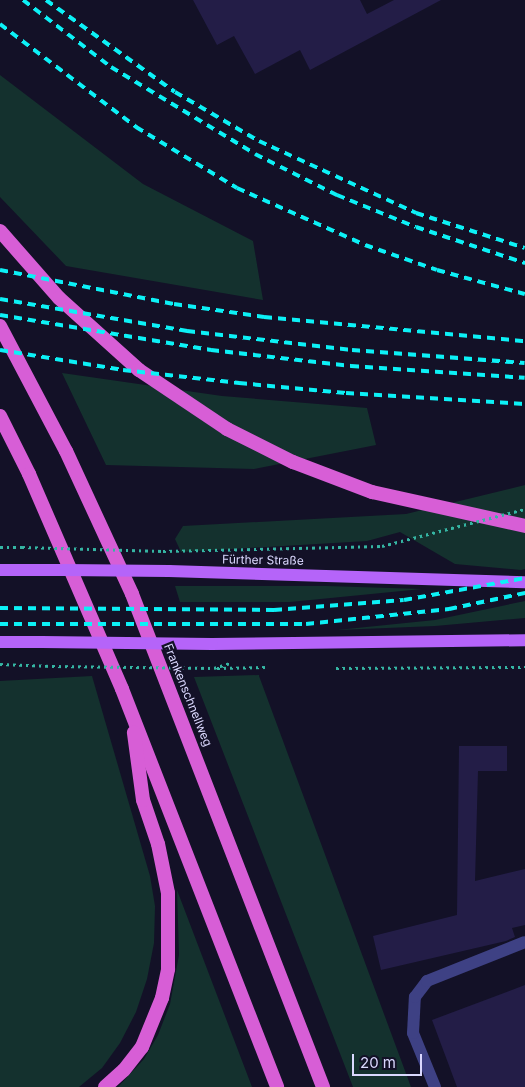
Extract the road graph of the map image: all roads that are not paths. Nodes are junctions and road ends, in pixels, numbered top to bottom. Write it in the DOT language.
graph roads {
  1 [pos="0,231"];
  2 [pos="0,326"];
  3 [pos="0,416"];
  4 [pos="525,526"];
  5 [pos="0,570"];
  6 [pos="525,582"];
  7 [pos="525,640"];
  8 [pos="0,642"];
  9 [pos="131,712"];
  10 [pos="525,942"];
  11 [pos="105,1087"];
  12 [pos="277,1087"];
  13 [pos="323,1087"];
  14 [pos="435,1087"];
  1 -- 4 [label="highway"];
  2 -- 13 [label="highway, Frankenschnellweg"];
  3 -- 9 [label="highway"];
  5 -- 6 [label="main road, Fürther Straße, bridge"];
  7 -- 8 [label="main road, bridge"];
  9 -- 11 [label="highway"];
  9 -- 12 [label="highway"];
  10 -- 14 [label="lane"];
}
